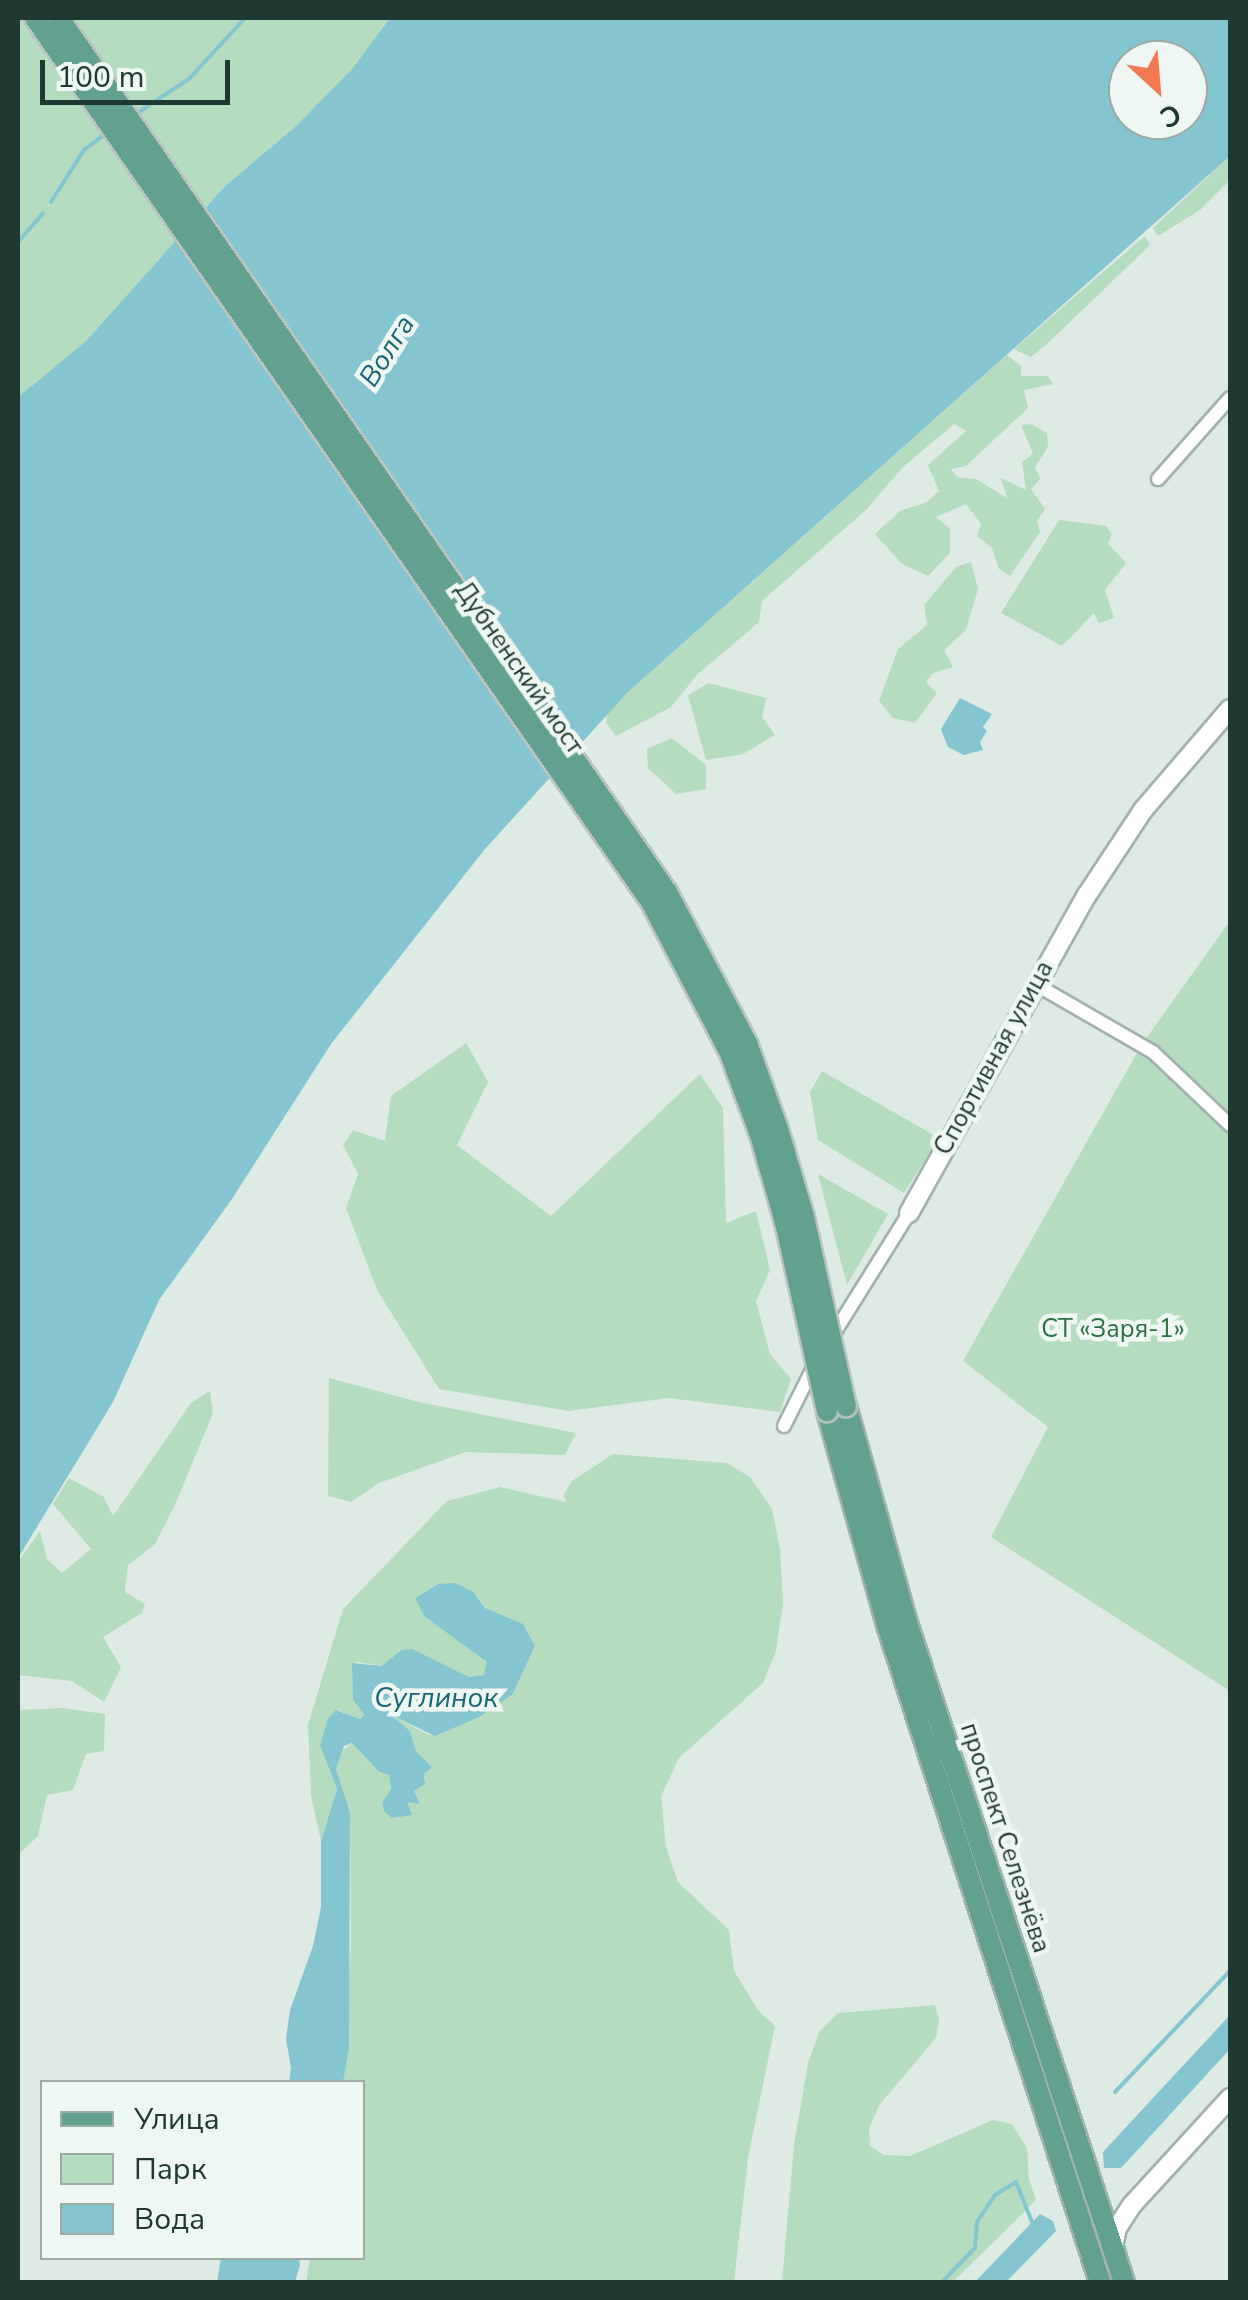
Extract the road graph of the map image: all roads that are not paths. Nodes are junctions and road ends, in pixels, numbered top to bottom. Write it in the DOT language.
graph roads {
  1 [pos="36,18"];
  2 [pos="59,18"];
  3 [pos="1230,398"];
  4 [pos="1158,479"];
  5 [pos="1230,709"];
  6 [pos="1034,984"];
  7 [pos="1230,1125"];
  8 [pos="908,1213"];
  9 [pos="836,1409"];
  10 [pos="784,1426"];
  11 [pos="1230,2098"];
  12 [pos="1100,2203"];
  13 [pos="1132,2204"];
  14 [pos="1113,2247"];
  15 [pos="1100,2282"];
  16 [pos="1124,2282"];
  1 -- 9 [label="main road, Дубненский мост, bridge"];
  2 -- 9 [label="main road, Дубненский мост, bridge"];
  3 -- 4 [label="street"];
  5 -- 6 [label="street, Спортивная улица"];
  6 -- 7 [label="street"];
  6 -- 8 [label="street, Спортивная улица"];
  8 -- 10 [label="street, Спортивная улица"];
  9 -- 12 [label="main road, проспект Селезнёва"];
  9 -- 15 [label="main road, проспект Селезнёва"];
  11 -- 13 [label="street"];
  12 -- 13 [label="street"];
  12 -- 14 [label="main road, проспект Селезнёва"];
  13 -- 14 [label="street"];
  14 -- 16 [label="main road, проспект Селезнёва"];
}
